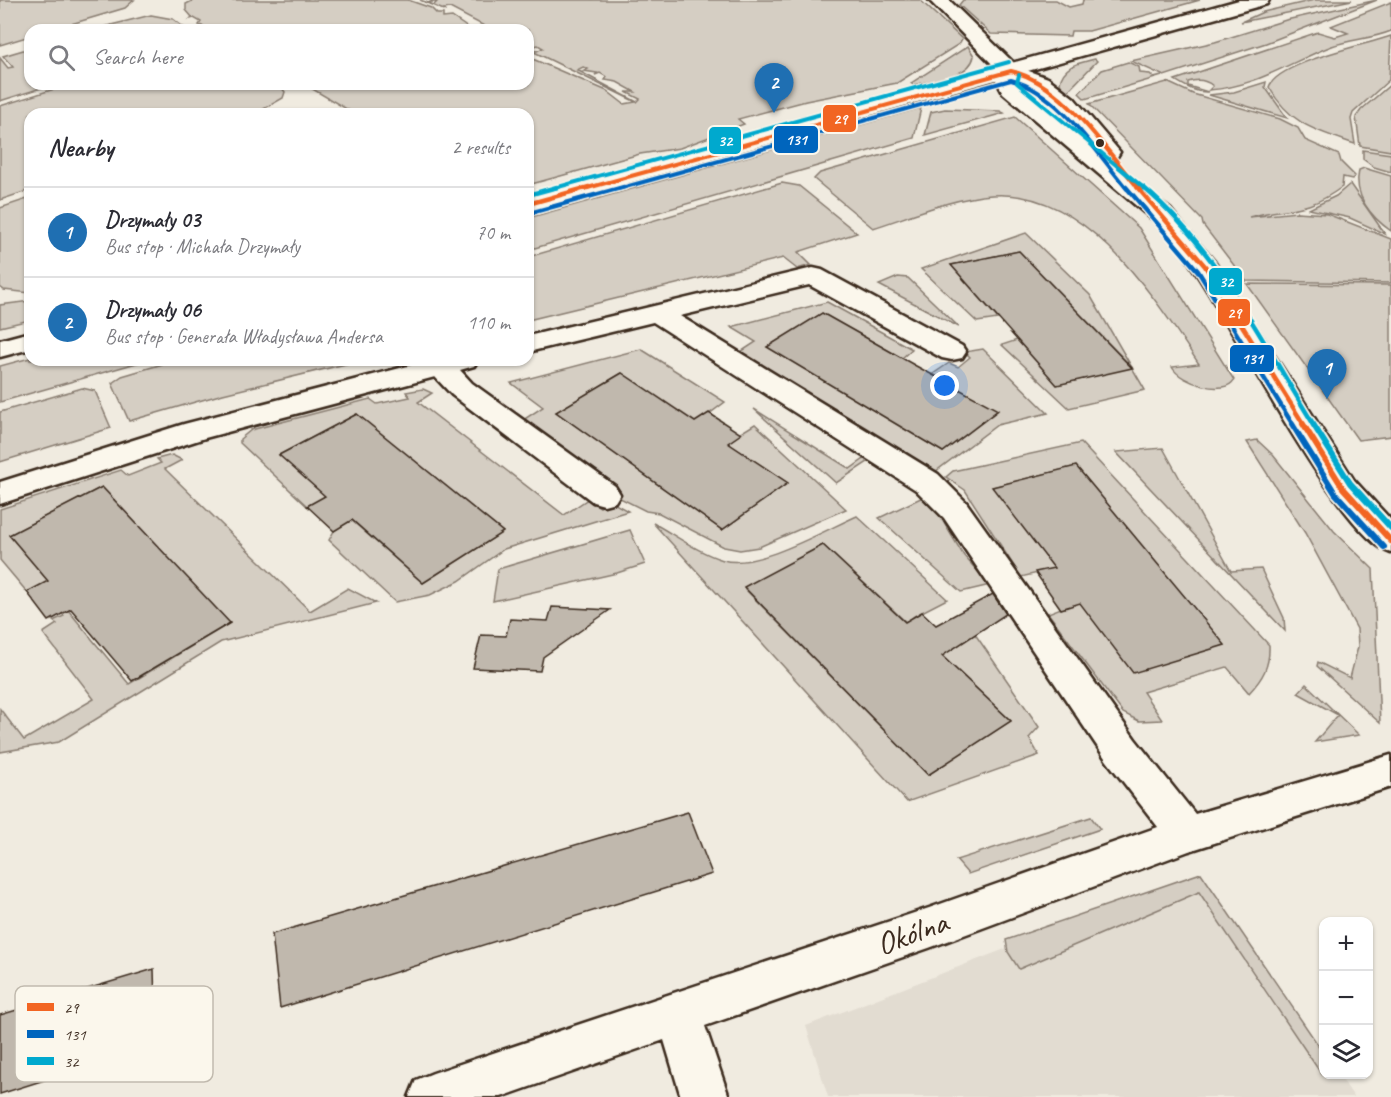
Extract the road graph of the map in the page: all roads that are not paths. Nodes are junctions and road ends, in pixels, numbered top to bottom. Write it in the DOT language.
graph roads {
  1 [pos="938,0"];
  2 [pos="1260,0"];
  3 [pos="1011,71"];
  4 [pos="534,202"];
  5 [pos="657,313"];
  6 [pos="24,342"];
  7 [pos="534,343"];
  8 [pos="0,349"];
  9 [pos="952,352"];
  10 [pos="441,366"];
  11 [pos="453,366"];
  12 [pos="0,493"];
  13 [pos="604,494"];
  14 [pos="1391,541"];
  15 [pos="1391,771"];
  16 [pos="1187,834"];
  17 [pos="679,1015"];
  18 [pos="433,1097"];
  19 [pos="705,1097"];
  1 -- 3 [label="street"];
  2 -- 3 [label="street"];
  3 -- 4 [label="street"];
  3 -- 14 [label="street"];
  5 -- 7 [label="street"];
  5 -- 9 [label="street"];
  5 -- 16 [label="street"];
  6 -- 8 [label="street"];
  10 -- 12 [label="street"];
  11 -- 13 [label="street"];
  15 -- 16 [label="street, Okólna"];
  16 -- 17 [label="street, Okólna"];
  17 -- 18 [label="street, Okólna"];
  17 -- 19 [label="street"];
}
